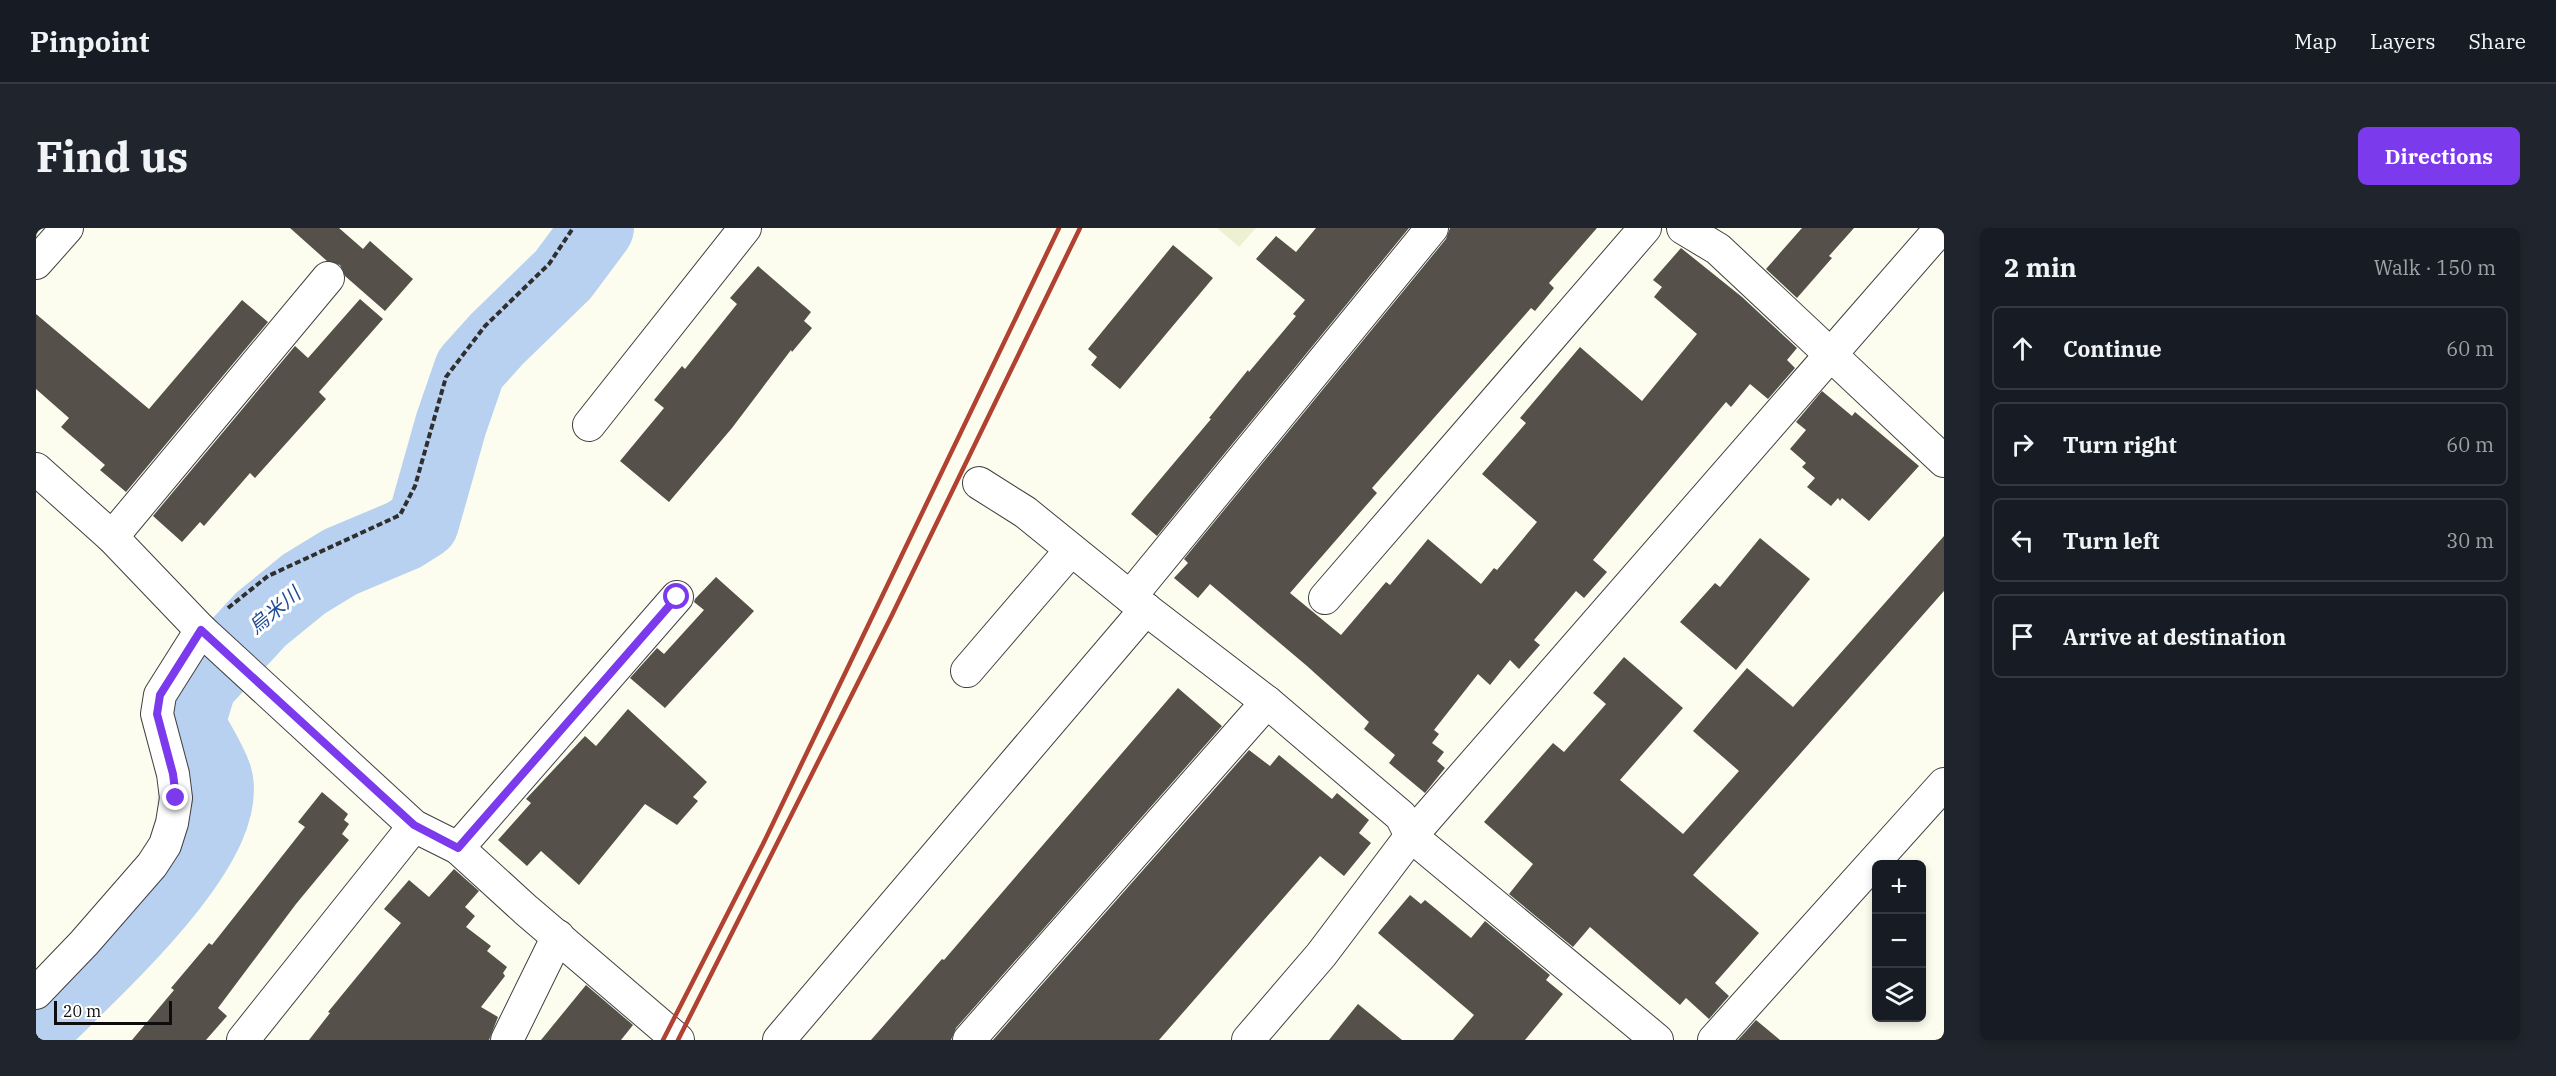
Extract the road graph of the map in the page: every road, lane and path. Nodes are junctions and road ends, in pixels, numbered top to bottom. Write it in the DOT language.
graph roads {
  1 [pos="67,228"];
  2 [pos="573,228"];
  3 [pos="746,228"];
  4 [pos="1432,228"];
  5 [pos="1645,228"];
  6 [pos="1683,228"];
  7 [pos="1941,228"];
  8 [pos="36,263"];
  9 [pos="328,278"];
  10 [pos="1831,355"];
  11 [pos="589,425"];
  12 [pos="1944,461"];
  13 [pos="36,470"];
  14 [pos="979,483"];
  15 [pos="112,537"];
  16 [pos="1071,550"];
  17 [pos="677,597"];
  18 [pos="1325,598"];
  19 [pos="1138,603"];
  20 [pos="218,646"];
  21 [pos="967,671"];
  22 [pos="1267,702"];
  23 [pos="1944,784"];
  24 [pos="414,825"];
  25 [pos="1411,836"];
  26 [pos="458,848"];
  27 [pos="558,936"];
  28 [pos="36,993"];
  29 [pos="243,1040"];
  30 [pos="507,1040"];
  31 [pos="678,1040"];
  32 [pos="779,1040"];
  33 [pos="969,1040"];
  34 [pos="1248,1040"];
  35 [pos="1657,1040"];
  36 [pos="1714,1040"];
  1 -- 8 [label="street"];
  2 -- 20 [label="path"];
  3 -- 11 [label="street"];
  4 -- 19 [label="street"];
  5 -- 18 [label="street"];
  6 -- 10 [label="street"];
  7 -- 10 [label="street"];
  9 -- 15 [label="street"];
  10 -- 12 [label="street"];
  10 -- 25 [label="street"];
  13 -- 15 [label="street"];
  14 -- 16 [label="street"];
  15 -- 20 [label="street"];
  16 -- 19 [label="street"];
  16 -- 21 [label="street"];
  17 -- 26 [label="street"];
  19 -- 22 [label="street"];
  19 -- 32 [label="street"];
  20 -- 24 [label="street"];
  20 -- 28 [label="street"];
  22 -- 25 [label="street"];
  22 -- 33 [label="street"];
  23 -- 36 [label="street"];
  24 -- 26 [label="street"];
  24 -- 29 [label="street"];
  25 -- 34 [label="street"];
  25 -- 35 [label="street"];
  26 -- 27 [label="street"];
  27 -- 30 [label="street"];
  27 -- 31 [label="street"];
}
